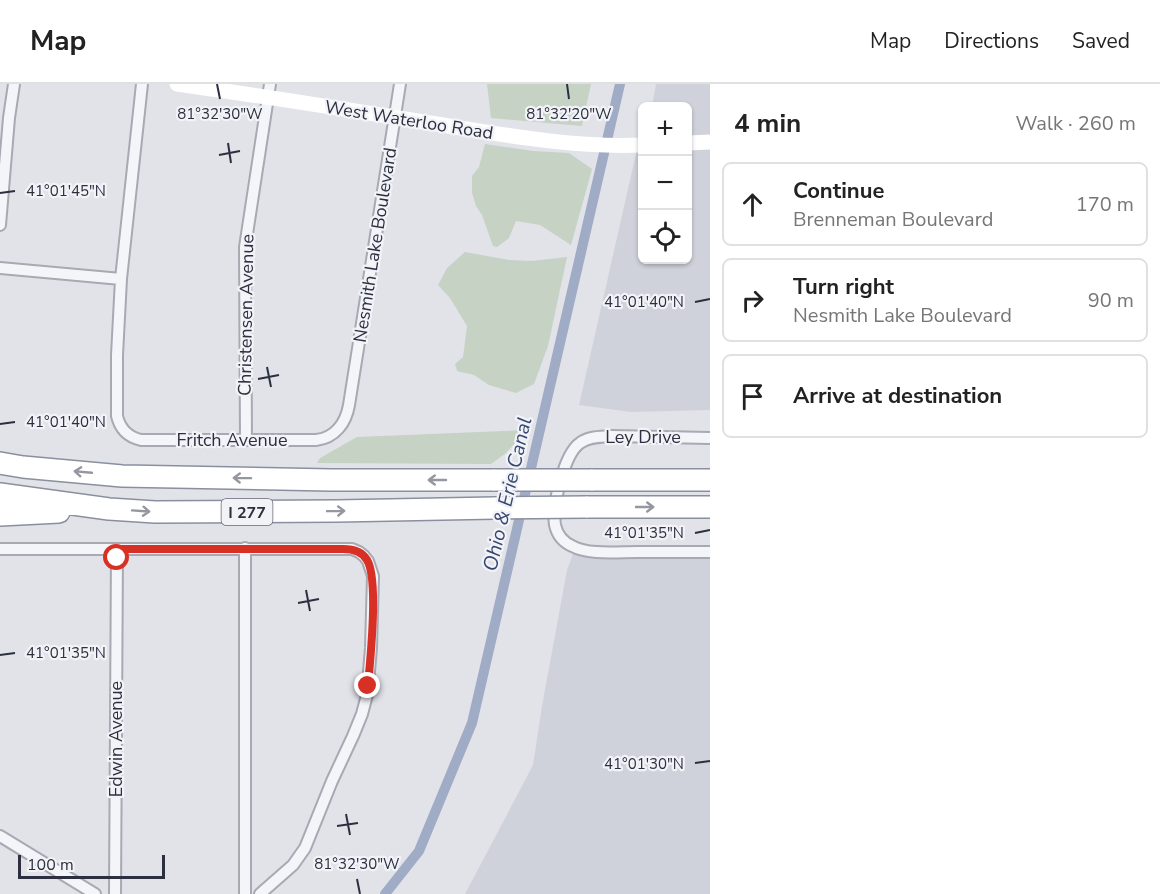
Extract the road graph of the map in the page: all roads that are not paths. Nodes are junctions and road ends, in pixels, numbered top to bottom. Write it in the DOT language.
graph roads {
  1 [pos="14,84"];
  2 [pos="142,84"];
  3 [pos="177,84"];
  4 [pos="400,84"];
  5 [pos="269,90"];
  6 [pos="395,117"];
  7 [pos="710,142"];
  8 [pos="692,143"];
  9 [pos="638,145"];
  10 [pos="0,225"];
  11 [pos="0,268"];
  12 [pos="121,279"];
  13 [pos="349,405"];
  14 [pos="710,438"];
  15 [pos="246,440"];
  16 [pos="5,462"];
  17 [pos="710,480"];
  18 [pos="0,494"];
  19 [pos="710,507"];
  20 [pos="109,509"];
  21 [pos="0,515"];
  22 [pos="245,548"];
  23 [pos="0,549"];
  24 [pos="117,549"];
  25 [pos="710,552"];
  26 [pos="0,836"];
  27 [pos="95,894"];
  28 [pos="115,894"];
  29 [pos="245,894"];
  30 [pos="261,894"];
  1 -- 10 [label="street"];
  2 -- 12 [label="street"];
  3 -- 5 [label="main road, West Waterloo Road"];
  4 -- 6 [label="street, Nesmith Lake Boulevard"];
  5 -- 6 [label="main road, West Waterloo Road"];
  5 -- 15 [label="street, Christensen Avenue"];
  6 -- 9 [label="main road, West Waterloo Road"];
  6 -- 13 [label="street, Nesmith Lake Boulevard"];
  7 -- 8 [label="main road"];
  11 -- 12 [label="street"];
  12 -- 15 [label="street, Fritch Avenue"];
  13 -- 15 [label="street, Fritch Avenue"];
  14 -- 25 [label="street, Ley Drive"];
  17 -- 16 [label="highway, I 277, one-way, bridge"];
  18 -- 20 [label="highway, I 277"];
  20 -- 19 [label="highway, I 277, one-way, bridge"];
  20 -- 21 [label="highway"];
  22 -- 24 [label="street"];
  22 -- 29 [label="street"];
  22 -- 30 [label="street"];
  23 -- 24 [label="street"];
  24 -- 28 [label="street, Edwin Avenue"];
  26 -- 27 [label="street"];
}
